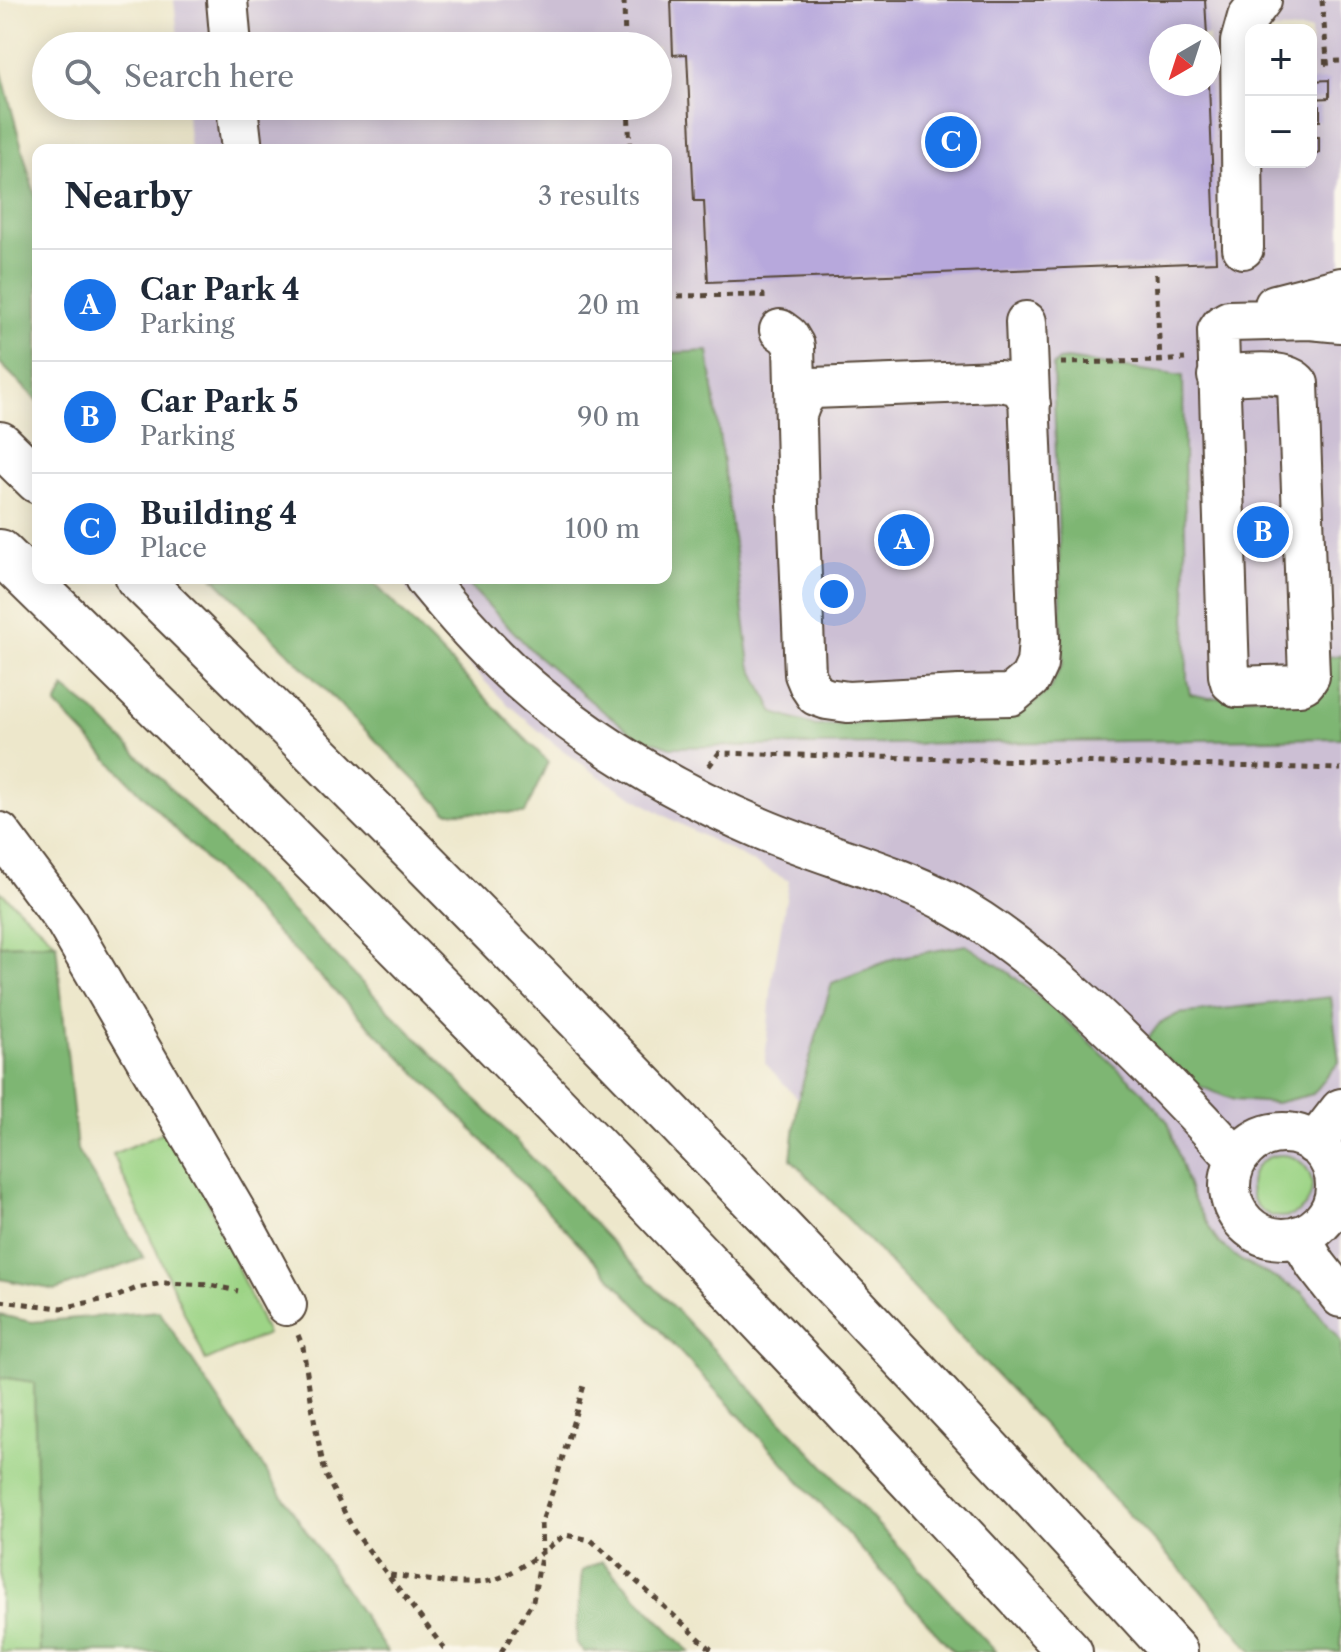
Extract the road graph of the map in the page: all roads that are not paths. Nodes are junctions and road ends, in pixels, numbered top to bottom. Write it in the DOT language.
graph roads {
  1 [pos="227,0"];
  2 [pos="1261,0"];
  3 [pos="230,32"];
  4 [pos="239,120"];
  5 [pos="241,144"];
  6 [pos="1243,248"];
  7 [pos="1341,288"];
  8 [pos="772,318"];
  9 [pos="1026,322"];
  10 [pos="1341,322"];
  11 [pos="1222,351"];
  12 [pos="1030,404"];
  13 [pos="796,415"];
  14 [pos="0,444"];
  15 [pos="32,475"];
  16 [pos="0,552"];
  17 [pos="32,583"];
  18 [pos="33,584"];
  19 [pos="144,584"];
  20 [pos="430,584"];
  21 [pos="0,833"];
  22 [pos="1341,1109"];
  23 [pos="1314,1144"];
  24 [pos="1237,1159"];
  25 [pos="1338,1201"];
  26 [pos="1299,1236"];
  27 [pos="1341,1297"];
  28 [pos="286,1305"];
  29 [pos="1070,1652"];
  30 [pos="1175,1652"];
  1 -- 3 [label="street"];
  2 -- 6 [label="street"];
  4 -- 5 [label="street"];
  7 -- 11 [label="street"];
  8 -- 13 [label="street"];
  9 -- 12 [label="street"];
  10 -- 11 [label="street"];
  11 -- 11 [label="street"];
  12 -- 13 [label="street"];
  12 -- 13 [label="street"];
  14 -- 15 [label="highway"];
  16 -- 17 [label="highway"];
  18 -- 29 [label="highway"];
  19 -- 30 [label="highway"];
  20 -- 24 [label="street"];
  21 -- 28 [label="street"];
  22 -- 23 [label="street"];
  23 -- 24 [label="street"];
  23 -- 25 [label="street"];
  24 -- 26 [label="street"];
  25 -- 26 [label="street"];
  26 -- 27 [label="street"];
}
